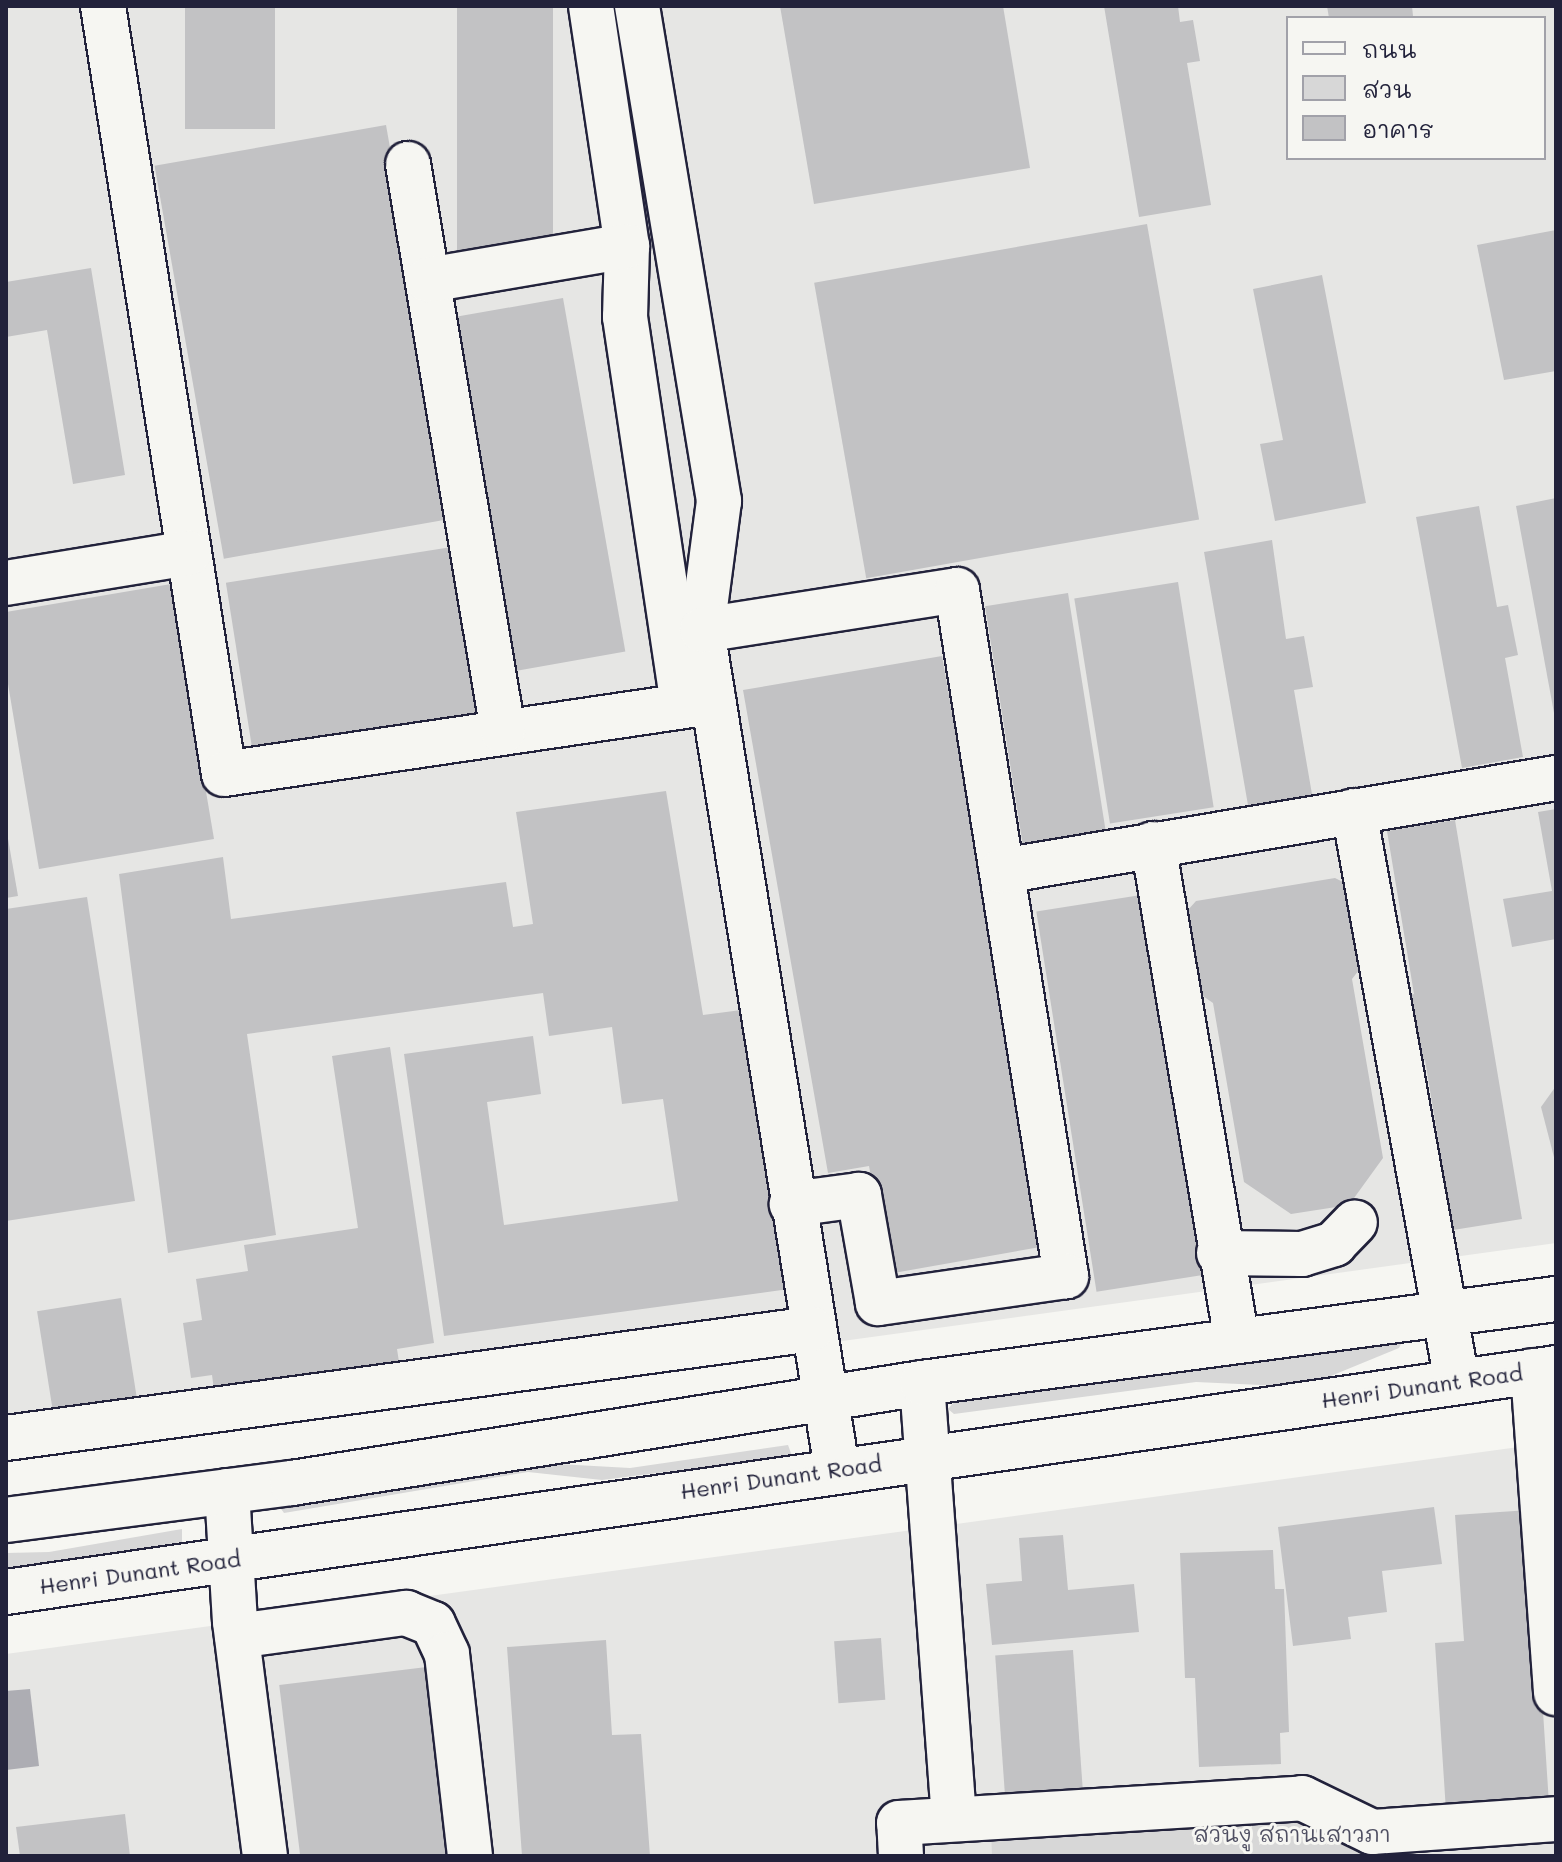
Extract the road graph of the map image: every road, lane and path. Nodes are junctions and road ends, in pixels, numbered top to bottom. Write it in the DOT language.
graph roads {
  1 [pos="103,6"];
  2 [pos="591,6"];
  3 [pos="637,6"];
  4 [pos="408,164"];
  5 [pos="627,246"];
  6 [pos="428,280"];
  7 [pos="691,331"];
  8 [pos="630,341"];
  9 [pos="716,523"];
  10 [pos="660,532"];
  11 [pos="189,553"];
  12 [pos="6,583"];
  13 [pos="702,630"];
  14 [pos="698,703"];
  15 [pos="503,731"];
  16 [pos="1556,778"];
  17 [pos="1354,811"];
  18 [pos="1153,844"];
  19 [pos="1002,871"];
  20 [pos="792,1204"];
  21 [pos="1355,1222"];
  22 [pos="1219,1253"];
  23 [pos="1556,1299"];
  24 [pos="1448,1313"];
  25 [pos="812,1329"];
  26 [pos="1237,1341"];
  27 [pos="1544,1370"];
  28 [pos="1457,1382"];
  29 [pos="922,1383"];
  30 [pos="829,1396"];
  31 [pos="6,1438"];
  32 [pos="932,1454"];
  33 [pos="837,1469"];
  34 [pos="227,1491"];
  35 [pos="6,1520"];
  36 [pos="232,1560"];
  37 [pos="6,1592"];
  38 [pos="237,1636"];
  39 [pos="1556,1693"];
  40 [pos="954,1819"];
  41 [pos="1556,1819"];
  42 [pos="265,1856"];
  43 [pos="470,1856"];
  44 [pos="901,1856"];
  1 -- 11 [label="street"];
  2 -- 5 [label="street"];
  3 -- 7 [label="street"];
  4 -- 6 [label="street"];
  5 -- 6 [label="street"];
  5 -- 8 [label="street"];
  6 -- 15 [label="street"];
  7 -- 8 [label="street"];
  7 -- 9 [label="street"];
  8 -- 10 [label="street"];
  9 -- 10 [label="street"];
  9 -- 13 [label="street"];
  10 -- 14 [label="street"];
  11 -- 12 [label="street"];
  11 -- 15 [label="street"];
  13 -- 14 [label="street"];
  13 -- 19 [label="street"];
  14 -- 15 [label="street"];
  14 -- 20 [label="street"];
  16 -- 17 [label="street"];
  17 -- 18 [label="street"];
  17 -- 24 [label="street"];
  18 -- 19 [label="street"];
  18 -- 22 [label="street"];
  19 -- 20 [label="street"];
  20 -- 25 [label="street"];
  21 -- 22 [label="street"];
  22 -- 26 [label="street"];
  23 -- 24 [label="street"];
  24 -- 26 [label="street"];
  24 -- 28 [label="street"];
  25 -- 30 [label="street"];
  25 -- 31 [label="street"];
  26 -- 29 [label="street"];
  27 -- 28 [label="street, Henri Dunant Road"];
  27 -- 39 [label="street"];
  28 -- 32 [label="street, Henri Dunant Road"];
  29 -- 30 [label="street"];
  29 -- 32 [label="street"];
  30 -- 33 [label="street"];
  30 -- 34 [label="street"];
  32 -- 33 [label="street, Henri Dunant Road"];
  32 -- 40 [label="street"];
  33 -- 36 [label="street, Henri Dunant Road"];
  34 -- 35 [label="street"];
  34 -- 36 [label="street"];
  36 -- 37 [label="street, Henri Dunant Road"];
  36 -- 38 [label="street"];
  38 -- 42 [label="street"];
  38 -- 43 [label="street"];
  40 -- 41 [label="street"];
  40 -- 44 [label="street"];
}
